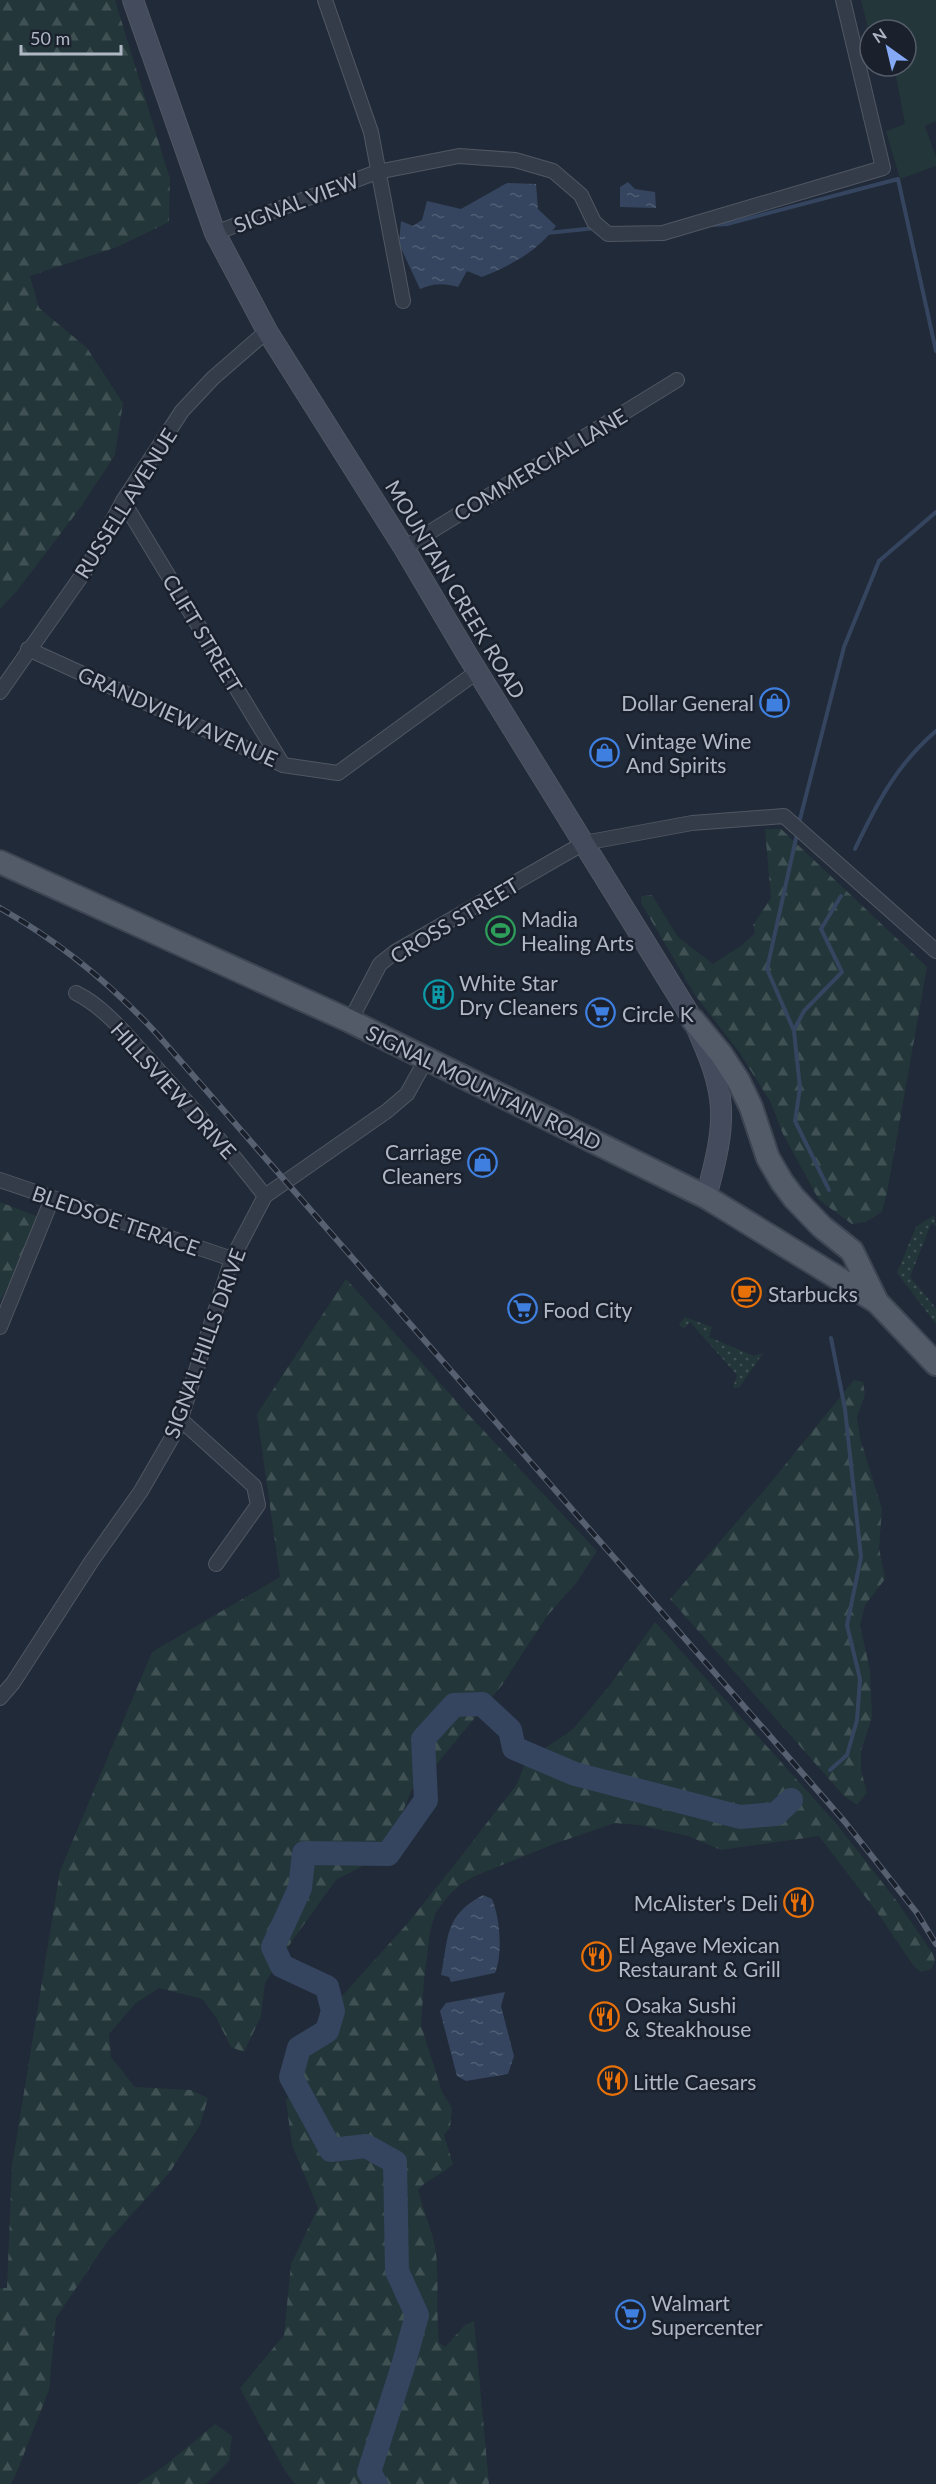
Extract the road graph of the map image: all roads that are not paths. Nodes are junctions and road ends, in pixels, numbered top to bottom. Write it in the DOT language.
graph roads {
  1 [pos="132,0"];
  2 [pos="325,0"];
  3 [pos="843,0"];
  4 [pos="377,172"];
  5 [pos="215,233"];
  6 [pos="403,301"];
  7 [pos="267,331"];
  8 [pos="677,380"];
  9 [pos="123,501"];
  10 [pos="404,548"];
  11 [pos="28,649"];
  12 [pos="478,671"];
  13 [pos="0,692"];
  14 [pos="283,765"];
  15 [pos="584,843"];
  16 [pos="0,862"];
  17 [pos="936,951"];
  18 [pos="76,993"];
  19 [pos="693,1020"];
  20 [pos="350,1021"];
  21 [pos="428,1059"];
  22 [pos="0,1180"];
  23 [pos="265,1196"];
  24 [pos="706,1197"];
  25 [pos="52,1199"];
  26 [pos="231,1259"];
  27 [pos="877,1302"];
  28 [pos="0,1327"];
  29 [pos="936,1364"];
  30 [pos="180,1419"];
  31 [pos="216,1564"];
  32 [pos="0,1698"];
  1 -- 5 [label="main road, MOUNTAIN CREEK ROAD"];
  2 -- 4 [label="street"];
  3 -- 4 [label="street, SIGNAL VIEW"];
  4 -- 5 [label="street, SIGNAL VIEW"];
  4 -- 6 [label="street"];
  5 -- 7 [label="main road, MOUNTAIN CREEK ROAD"];
  7 -- 9 [label="street, RUSSELL AVENUE"];
  7 -- 10 [label="main road, MOUNTAIN CREEK ROAD"];
  8 -- 10 [label="street, COMMERCIAL LANE"];
  9 -- 11 [label="street, RUSSELL AVENUE"];
  9 -- 14 [label="street, CLIFT STREET"];
  10 -- 12 [label="main road, MOUNTAIN CREEK ROAD"];
  11 -- 13 [label="street, RUSSELL AVENUE"];
  11 -- 14 [label="street, GRANDVIEW AVENUE"];
  12 -- 14 [label="street, GRANDVIEW AVENUE"];
  12 -- 15 [label="main road, MOUNTAIN CREEK ROAD"];
  15 -- 17 [label="street, CROSS STREET"];
  15 -- 19 [label="main road, MOUNTAIN CREEK ROAD"];
  15 -- 20 [label="street, CROSS STREET"];
  16 -- 20 [label="main road, SIGNAL MOUNTAIN ROAD"];
  18 -- 23 [label="street, HILLSVIEW DRIVE"];
  19 -- 24 [label="main road, MOUNTAIN CREEK ROAD"];
  19 -- 27 [label="main road"];
  20 -- 21 [label="main road, SIGNAL MOUNTAIN ROAD"];
  21 -- 23 [label="street, SIGNAL HILLS DRIVE"];
  21 -- 24 [label="main road, SIGNAL MOUNTAIN ROAD"];
  22 -- 25 [label="street, BLEDSOE TERACE"];
  23 -- 26 [label="street, SIGNAL HILLS DRIVE"];
  24 -- 27 [label="main road, SIGNAL MOUNTAIN ROAD"];
  25 -- 26 [label="street, BLEDSOE TERACE"];
  25 -- 28 [label="street"];
  26 -- 30 [label="street, SIGNAL HILLS DRIVE"];
  27 -- 29 [label="main road, SIGNAL MOUNTAIN ROAD"];
  30 -- 31 [label="street"];
  30 -- 32 [label="street, SIGNAL HILLS DRIVE"];
}
